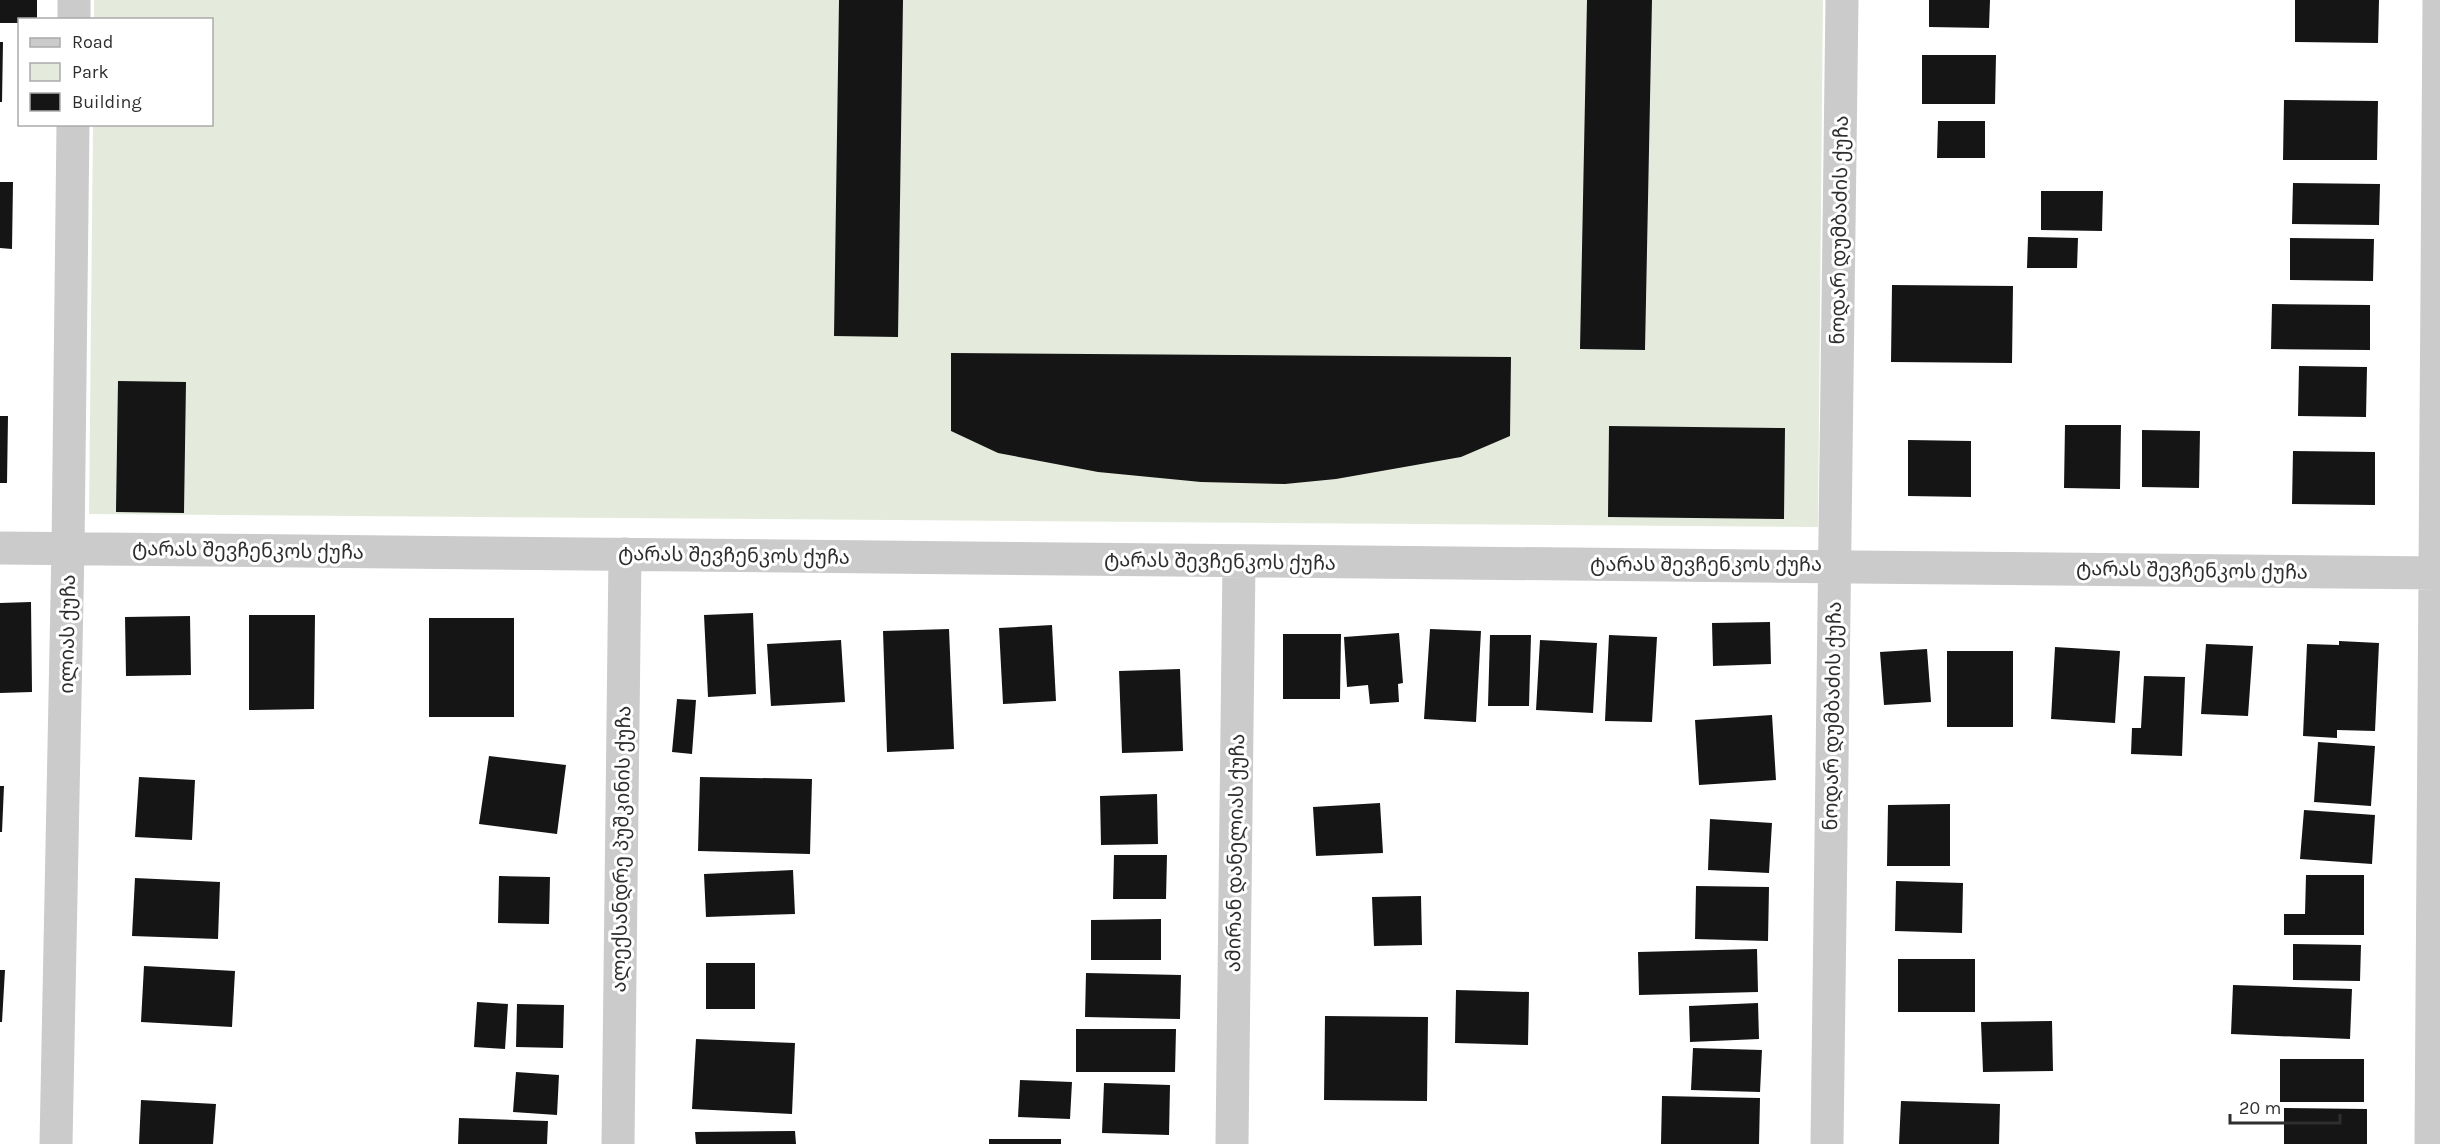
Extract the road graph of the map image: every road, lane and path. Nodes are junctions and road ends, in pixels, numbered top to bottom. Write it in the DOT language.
graph roads {
  1 [pos="74,0"];
  2 [pos="1842,0"];
  3 [pos="2439,0"];
  4 [pos="74,18"];
  5 [pos="73,126"];
  6 [pos="0,548"];
  7 [pos="68,548"];
  8 [pos="625,554"];
  9 [pos="1239,561"];
  10 [pos="1834,565"];
  11 [pos="2437,572"];
  12 [pos="56,1144"];
  13 [pos="618,1144"];
  14 [pos="1232,1144"];
  15 [pos="1827,1144"];
  16 [pos="2431,1144"];
  1 -- 4 [label="street"];
  2 -- 10 [label="street, ნოდარ დუმბაძის ქუჩა"];
  3 -- 11 [label="street"];
  5 -- 7 [label="street, ილიას ქუჩა"];
  6 -- 7 [label="street, ტარას შევჩენკოს ქუჩა"];
  7 -- 8 [label="street, ტარას შევჩენკოს ქუჩა"];
  7 -- 12 [label="street, ილიას ქუჩა"];
  8 -- 9 [label="street, ტარას შევჩენკოს ქუჩა"];
  8 -- 13 [label="street, ალექსანდრე პუშკინის ქუჩა"];
  9 -- 10 [label="street, ტარას შევჩენკოს ქუჩა"];
  9 -- 14 [label="street, ამირან დანელიას ქუჩა"];
  10 -- 11 [label="street, ტარას შევჩენკოს ქუჩა"];
  10 -- 15 [label="street, ნოდარ დუმბაძის ქუჩა"];
  11 -- 16 [label="street"];
}
